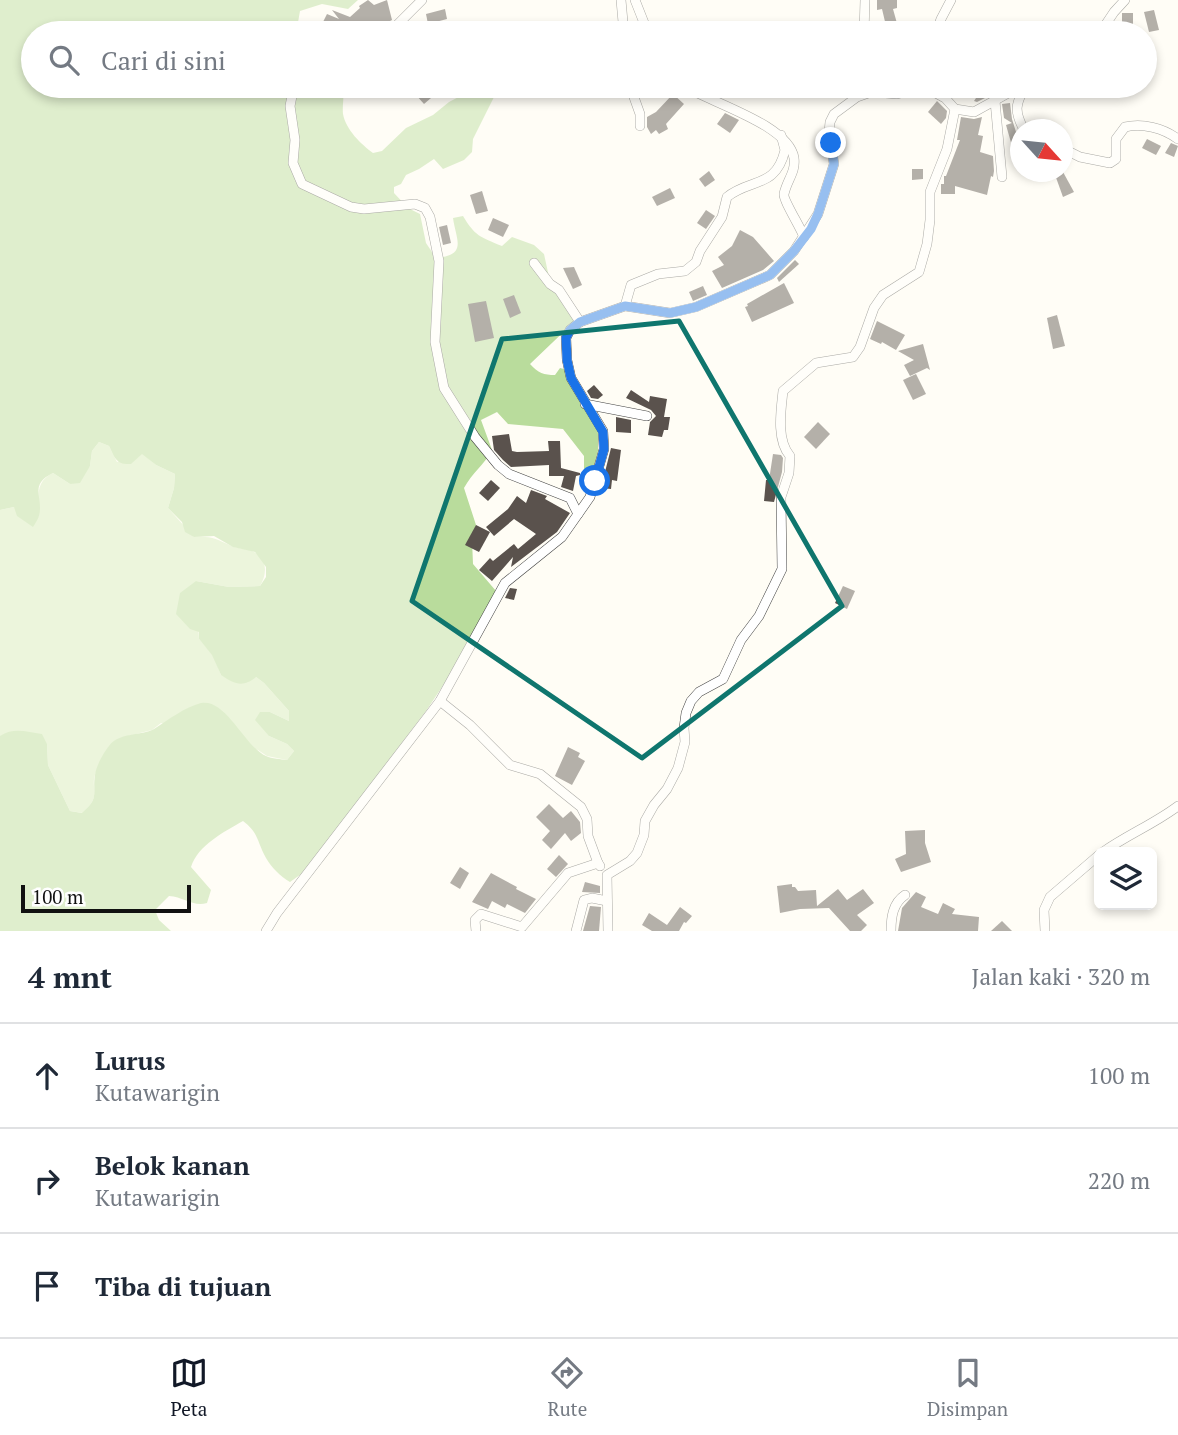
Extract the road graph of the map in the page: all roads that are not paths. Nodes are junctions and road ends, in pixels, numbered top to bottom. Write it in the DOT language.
graph roads {
  1 [pos="422,0"];
  2 [pos="621,0"];
  3 [pos="635,0"];
  4 [pos="865,0"];
  5 [pos="951,0"];
  6 [pos="1125,0"];
  7 [pos="401,21"];
  8 [pos="623,21"];
  9 [pos="643,21"];
  10 [pos="864,21"];
  11 [pos="940,21"];
  12 [pos="1108,21"];
  13 [pos="292,98"];
  14 [pos="634,98"];
  15 [pos="707,98"];
  16 [pos="857,98"];
  17 [pos="945,98"];
  18 [pos="1001,98"];
  19 [pos="1020,98"];
  20 [pos="995,101"];
  21 [pos="955,109"];
  22 [pos="1018,119"];
  23 [pos="640,126"];
  24 [pos="781,135"];
  25 [pos="1178,139"];
  26 [pos="1073,154"];
  27 [pos="1002,177"];
  28 [pos="804,237"];
  29 [pos="534,263"];
  30 [pos="625,306"];
  31 [pos="580,322"];
  32 [pos="585,404"];
  33 [pos="647,416"];
  34 [pos="578,514"];
  35 [pos="440,701"];
  36 [pos="1178,806"];
  37 [pos="1110,847"];
  38 [pos="1094,860"];
  39 [pos="598,863"];
  40 [pos="607,875"];
  41 [pos="905,895"];
  42 [pos="607,901"];
  43 [pos="266,931"];
  44 [pos="476,931"];
  45 [pos="576,931"];
  46 [pos="607,931"];
  47 [pos="891,931"];
  48 [pos="1045,931"];
  1 -- 7 [label="street"];
  2 -- 8 [label="street"];
  3 -- 9 [label="street"];
  4 -- 10 [label="street"];
  5 -- 11 [label="street"];
  6 -- 12 [label="street"];
  13 -- 34 [label="street"];
  14 -- 23 [label="street"];
  15 -- 24 [label="street"];
  16 -- 28 [label="street"];
  17 -- 21 [label="street"];
  18 -- 20 [label="street"];
  19 -- 22 [label="street"];
  20 -- 21 [label="street"];
  20 -- 27 [label="street"];
  21 -- 40 [label="street"];
  24 -- 28 [label="street"];
  24 -- 30 [label="street"];
  25 -- 26 [label="street"];
  28 -- 30 [label="street"];
  29 -- 31 [label="street"];
  30 -- 31 [label="street"];
  31 -- 32 [label="street"];
  32 -- 33 [label="street"];
  32 -- 34 [label="street"];
  34 -- 35 [label="street"];
  35 -- 39 [label="street"];
  35 -- 43 [label="street"];
  36 -- 37 [label="street"];
  38 -- 48 [label="street"];
  39 -- 40 [label="street"];
  39 -- 44 [label="street"];
  40 -- 42 [label="street"];
  41 -- 47 [label="street"];
  42 -- 45 [label="street"];
  42 -- 46 [label="street"];
}
